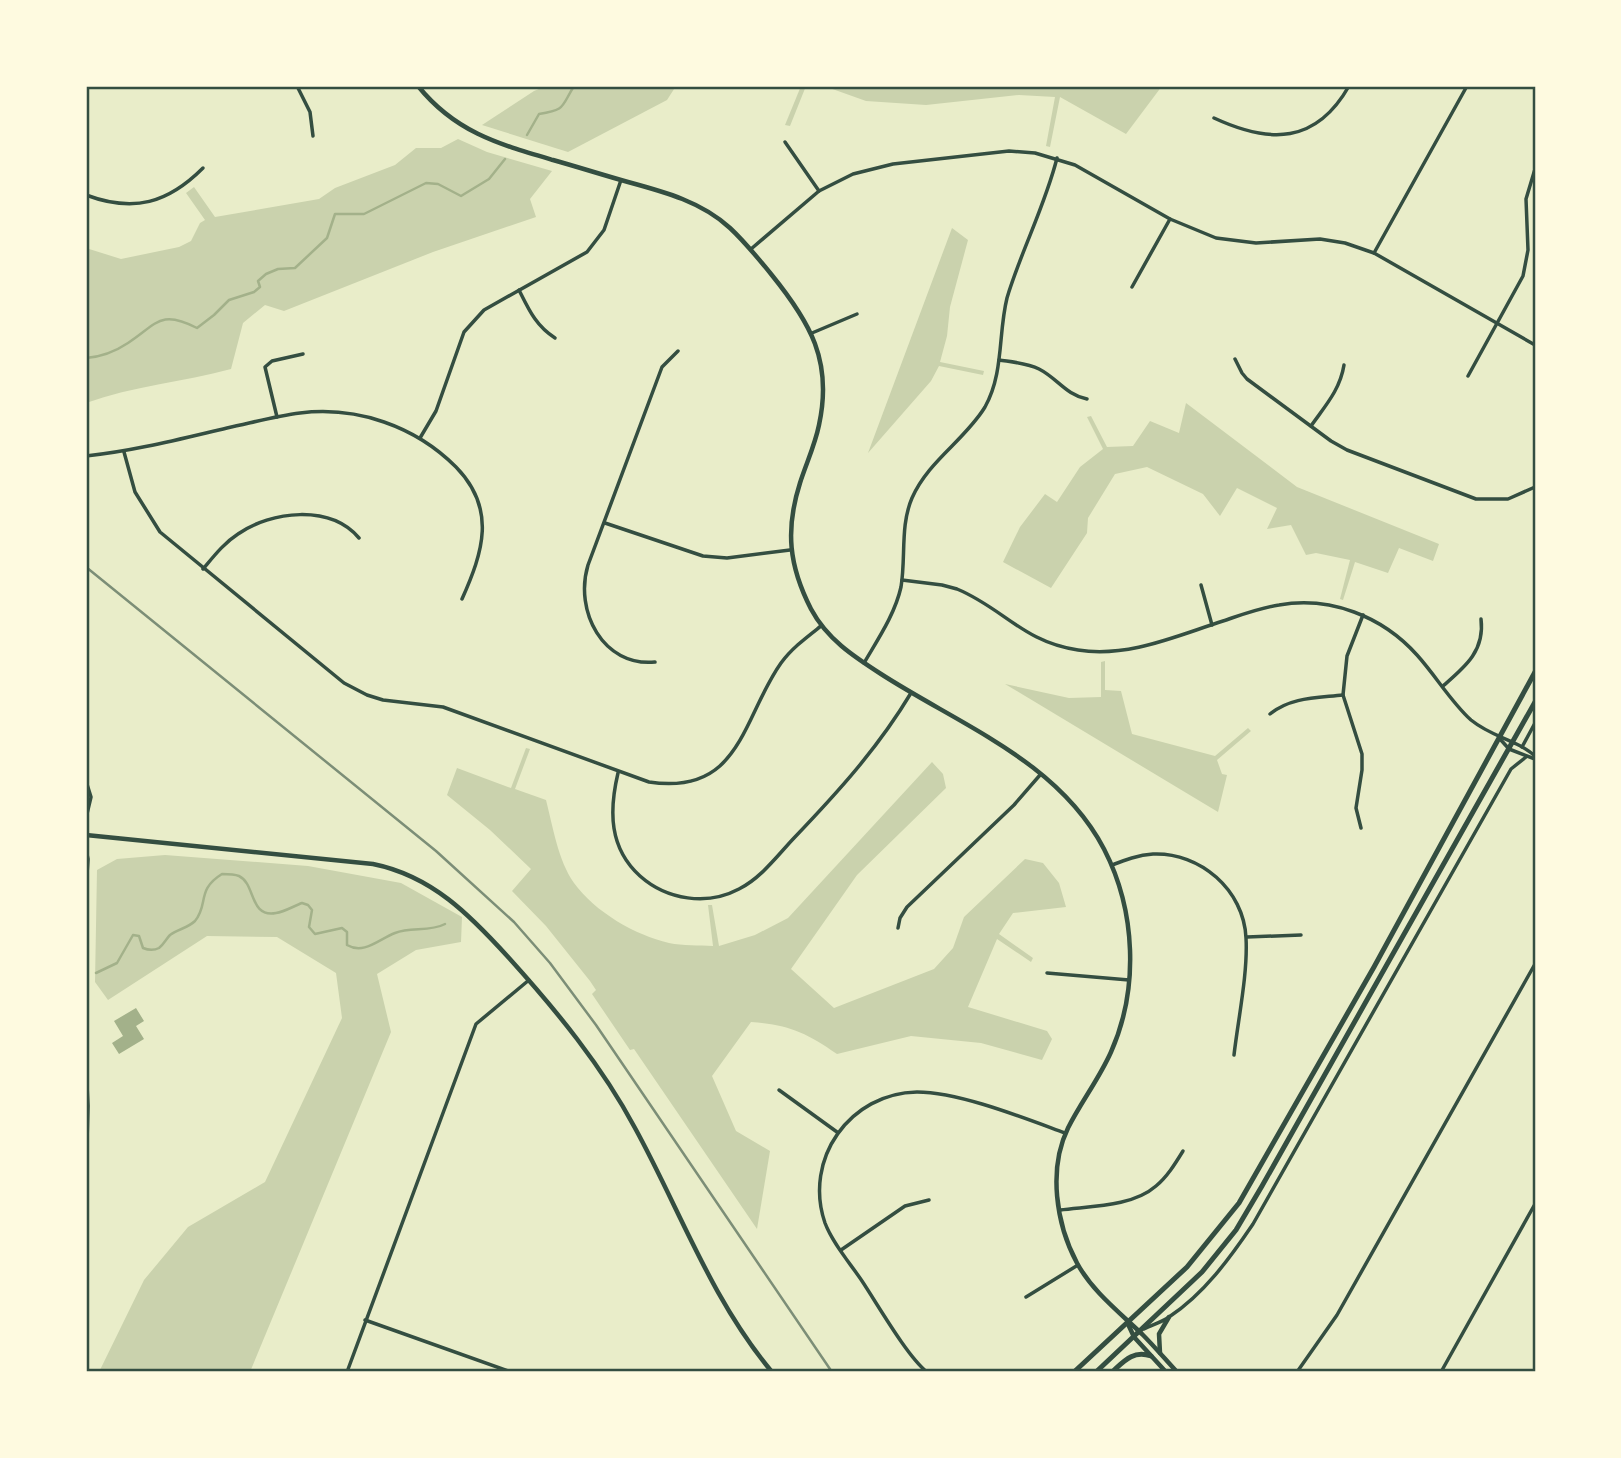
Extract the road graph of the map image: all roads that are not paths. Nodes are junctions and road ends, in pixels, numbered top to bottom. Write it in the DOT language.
graph roads {
  1 [pos="297,86"];
  2 [pos="418,86"];
  3 [pos="1349,86"];
  4 [pos="1467,86"];
  5 [pos="1214,118"];
  6 [pos="313,136"];
  7 [pos="785,142"];
  8 [pos="1057,158"];
  9 [pos="203,168"];
  10 [pos="1535,169"];
  11 [pos="621,180"];
  12 [pos="819,191"];
  13 [pos="86,195"];
  14 [pos="1170,219"];
  15 [pos="750,249"];
  16 [pos="1374,253"];
  17 [pos="1132,287"];
  18 [pos="519,290"];
  19 [pos="858,314"];
  20 [pos="1497,324"];
  21 [pos="812,333"];
  22 [pos="555,338"];
  23 [pos="1535,345"];
  24 [pos="678,351"];
  25 [pos="303,354"];
  26 [pos="1235,359"];
  27 [pos="999,360"];
  28 [pos="1343,365"];
  29 [pos="1468,376"];
  30 [pos="1087,399"];
  31 [pos="277,417"];
  32 [pos="1311,426"];
  33 [pos="420,438"];
  34 [pos="124,452"];
  35 [pos="86,456"];
  36 [pos="1535,486"];
  37 [pos="604,523"];
  38 [pos="359,538"];
  39 [pos="790,550"];
  40 [pos="203,569"];
  41 [pos="902,580"];
  42 [pos="1201,585"];
  43 [pos="462,599"];
  44 [pos="1363,615"];
  45 [pos="1481,619"];
  46 [pos="1212,625"];
  47 [pos="821,626"];
  48 [pos="655,662"];
  49 [pos="864,663"];
  50 [pos="1535,672"];
  51 [pos="1443,686"];
  52 [pos="911,693"];
  53 [pos="1343,695"];
  54 [pos="1535,702"];
  55 [pos="1270,714"];
  56 [pos="1535,723"];
  57 [pos="1498,738"];
  58 [pos="1513,741"];
  59 [pos="1522,747"];
  60 [pos="1509,749"];
  61 [pos="1526,757"];
  62 [pos="1535,758"];
  63 [pos="618,772"];
  64 [pos="1042,773"];
  65 [pos="86,781"];
  66 [pos="86,818"];
  67 [pos="1362,828"];
  68 [pos="86,835"];
  69 [pos="86,849"];
  70 [pos="1112,865"];
  71 [pos="86,891"];
  72 [pos="898,928"];
  73 [pos="1301,935"];
  74 [pos="1246,937"];
  75 [pos="1535,964"];
  76 [pos="1047,973"];
  77 [pos="529,980"];
  78 [pos="1129,980"];
  79 [pos="1234,1055"];
  80 [pos="86,1063"];
  81 [pos="87,1088"];
  82 [pos="779,1090"];
  83 [pos="837,1132"];
  84 [pos="1065,1133"];
  85 [pos="1183,1151"];
  86 [pos="86,1180"];
  87 [pos="929,1200"];
  88 [pos="1535,1204"];
  89 [pos="1059,1210"];
  90 [pos="841,1250"];
  91 [pos="1078,1265"];
  92 [pos="1026,1297"];
  93 [pos="1169,1317"];
  94 [pos="365,1320"];
  95 [pos="1127,1322"];
  96 [pos="1139,1331"];
  97 [pos="1133,1337"];
  98 [pos="1160,1353"];
  99 [pos="1151,1356"];
  100 [pos="347,1372"];
  101 [pos="511,1372"];
  102 [pos="772,1372"];
  103 [pos="927,1372"];
  104 [pos="1074,1372"];
  105 [pos="1096,1372"];
  106 [pos="1112,1372"];
  107 [pos="1166,1372"];
  108 [pos="1177,1372"];
  109 [pos="1297,1372"];
  110 [pos="1441,1372"];
  1 -- 6 [label="street"];
  2 -- 11 [label="street"];
  3 -- 5 [label="street"];
  4 -- 16 [label="street"];
  7 -- 12 [label="street"];
  8 -- 12 [label="street"];
  8 -- 14 [label="street"];
  8 -- 27 [label="street"];
  9 -- 13 [label="street"];
  10 -- 20 [label="street"];
  11 -- 15 [label="street"];
  11 -- 18 [label="street"];
  12 -- 15 [label="street"];
  14 -- 16 [label="street"];
  14 -- 17 [label="street"];
  15 -- 21 [label="street"];
  16 -- 20 [label="street"];
  18 -- 22 [label="street"];
  18 -- 33 [label="street"];
  19 -- 21 [label="street"];
  20 -- 23 [label="street"];
  20 -- 29 [label="street"];
  21 -- 39 [label="street"];
  24 -- 37 [label="street"];
  25 -- 31 [label="street"];
  26 -- 32 [label="street"];
  27 -- 30 [label="street"];
  27 -- 41 [label="street"];
  28 -- 32 [label="street"];
  31 -- 33 [label="street"];
  31 -- 34 [label="street"];
  32 -- 36 [label="street"];
  33 -- 43 [label="street"];
  34 -- 35 [label="street"];
  34 -- 40 [label="street"];
  37 -- 39 [label="street"];
  37 -- 48 [label="street"];
  38 -- 40 [label="street"];
  39 -- 47 [label="street"];
  40 -- 63 [label="street"];
  41 -- 46 [label="street"];
  41 -- 49 [label="street"];
  42 -- 46 [label="street"];
  44 -- 46 [label="street"];
  44 -- 51 [label="street"];
  44 -- 53 [label="street"];
  45 -- 51 [label="street"];
  47 -- 49 [label="street"];
  47 -- 63 [label="street"];
  49 -- 52 [label="street"];
  50 -- 57 [label="main road"];
  51 -- 57 [label="street"];
  52 -- 63 [label="street"];
  52 -- 64 [label="street"];
  53 -- 55 [label="street"];
  53 -- 67 [label="street"];
  54 -- 58 [label="main road"];
  56 -- 59 [label="street"];
  57 -- 58 [label="street"];
  57 -- 60 [label="street"];
  57 -- 95 [label="main road"];
  58 -- 59 [label="street"];
  58 -- 60 [label="main road"];
  59 -- 62 [label="street"];
  60 -- 61 [label="street"];
  60 -- 96 [label="main road"];
  61 -- 62 [label="street"];
  61 -- 93 [label="street"];
  64 -- 70 [label="street"];
  64 -- 72 [label="street"];
  65 -- 66 [label="street"];
  68 -- 77 [label="street"];
  69 -- 71 [label="street"];
  70 -- 74 [label="street"];
  70 -- 78 [label="street"];
  73 -- 74 [label="street"];
  74 -- 79 [label="street"];
  75 -- 109 [label="street"];
  76 -- 78 [label="street"];
  77 -- 94 [label="street"];
  77 -- 102 [label="street"];
  78 -- 84 [label="street"];
  80 -- 81 [label="street"];
  81 -- 86 [label="street"];
  82 -- 83 [label="street"];
  83 -- 84 [label="street"];
  83 -- 90 [label="street"];
  84 -- 89 [label="street"];
  85 -- 89 [label="street"];
  87 -- 90 [label="street"];
  88 -- 110 [label="street"];
  89 -- 91 [label="street"];
  90 -- 103 [label="street"];
  91 -- 92 [label="street"];
  91 -- 95 [label="street"];
  93 -- 96 [label="street"];
  93 -- 98 [label="street"];
  94 -- 100 [label="street"];
  94 -- 101 [label="street"];
  95 -- 96 [label="street"];
  95 -- 97 [label="street"];
  95 -- 104 [label="main road"];
  96 -- 97 [label="main road"];
  96 -- 98 [label="street"];
  97 -- 99 [label="street"];
  97 -- 105 [label="main road"];
  98 -- 108 [label="street"];
  99 -- 106 [label="main road"];
  99 -- 107 [label="street"];
}
